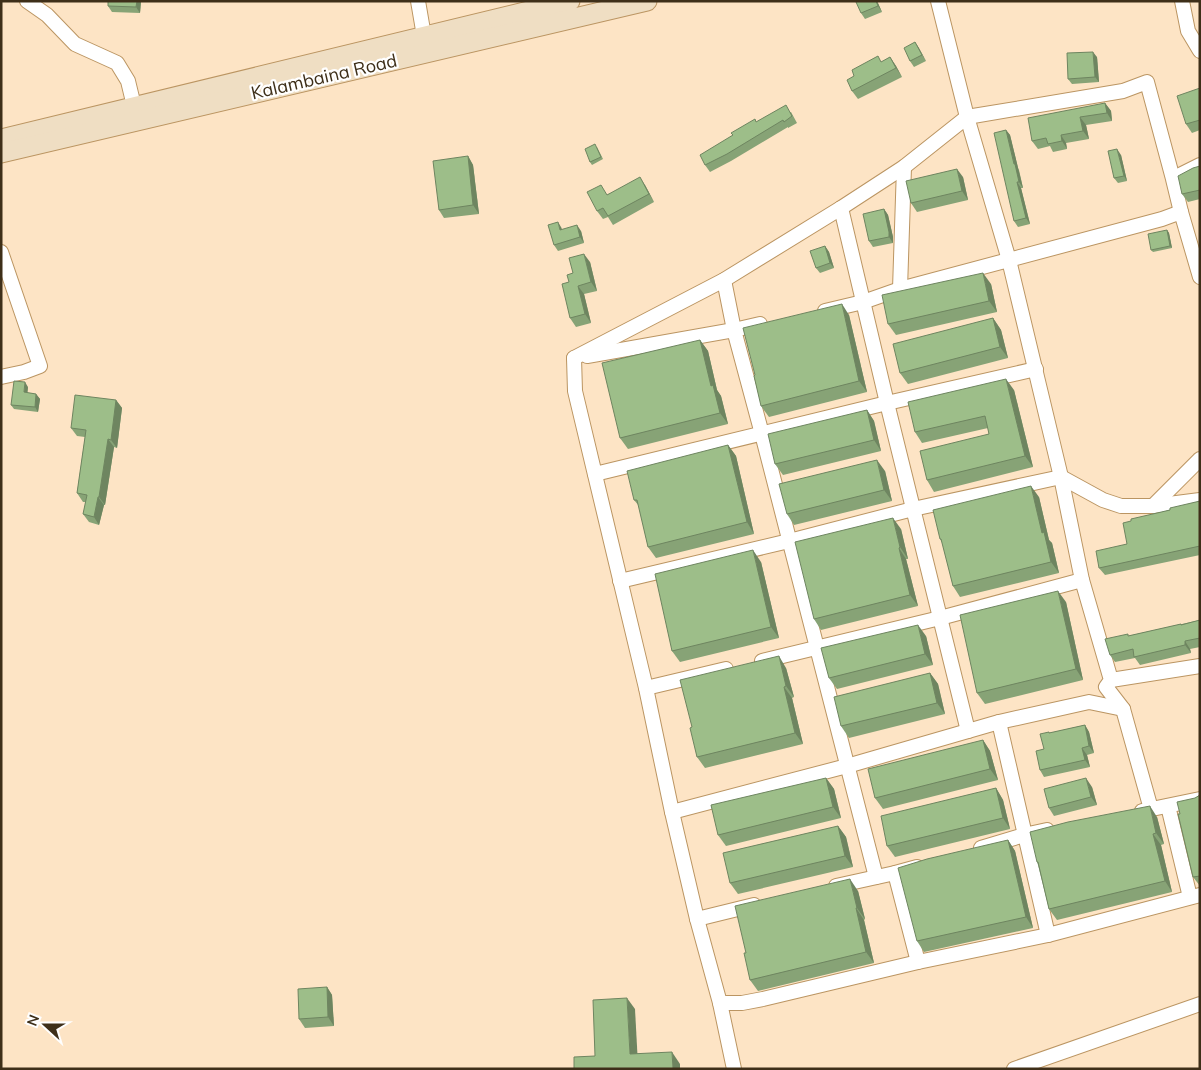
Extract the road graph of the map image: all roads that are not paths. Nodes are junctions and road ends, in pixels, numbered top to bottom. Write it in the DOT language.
graph roads {
  1 [pos="27,1"];
  2 [pos="418,1"];
  3 [pos="570,1"];
  4 [pos="647,1"];
  5 [pos="938,1"];
  6 [pos="1182,1"];
  7 [pos="424,36"];
  8 [pos="1200,51"];
  9 [pos="134,106"];
  10 [pos="967,117"];
  11 [pos="1,139"];
  12 [pos="1,153"];
  13 [pos="1200,165"];
  14 [pos="904,167"];
  15 [pos="1173,179"];
  16 [pos="841,208"];
  17 [pos="1181,212"];
  18 [pos="1,252"];
  19 [pos="1009,260"];
  20 [pos="1200,278"];
  21 [pos="724,280"];
  22 [pos="900,288"];
  23 [pos="864,302"];
  24 [pos="808,314"];
  25 [pos="771,322"];
  26 [pos="734,330"];
  27 [pos="574,358"];
  28 [pos="1036,369"];
  29 [pos="1,377"];
  30 [pos="887,403"];
  31 [pos="762,434"];
  32 [pos="1200,459"];
  33 [pos="595,474"];
  34 [pos="1061,477"];
  35 [pos="1200,500"];
  36 [pos="1153,506"];
  37 [pos="913,509"];
  38 [pos="789,541"];
  39 [pos="1082,580"];
  40 [pos="620,581"];
  41 [pos="940,618"];
  42 [pos="817,648"];
  43 [pos="1200,666"];
  44 [pos="1109,683"];
  45 [pos="646,688"];
  46 [pos="1089,702"];
  47 [pos="1123,709"];
  48 [pos="999,722"];
  49 [pos="968,731"];
  50 [pos="847,766"];
  51 [pos="1200,799"];
  52 [pos="1168,806"];
  53 [pos="1151,809"];
  54 [pos="672,812"];
  55 [pos="1131,813"];
  56 [pos="1063,827"];
  57 [pos="1024,835"];
  58 [pos="969,851"];
  59 [pos="932,862"];
  60 [pos="895,873"];
  61 [pos="876,877"];
  62 [pos="820,890"];
  63 [pos="1195,896"];
  64 [pos="763,903"];
  65 [pos="697,919"];
  66 [pos="1048,935"];
  67 [pos="918,962"];
  68 [pos="720,1003"];
  69 [pos="1200,1004"];
  70 [pos="734,1069"];
  71 [pos="1014,1069"];
  1 -- 9 [label="street"];
  2 -- 7 [label="street"];
  3 -- 7 [label="main road"];
  4 -- 12 [label="main road, Kalambaina Road"];
  5 -- 10 [label="street"];
  6 -- 8 [label="street"];
  7 -- 9 [label="main road"];
  9 -- 11 [label="main road"];
  10 -- 14 [label="street"];
  10 -- 15 [label="street"];
  10 -- 19 [label="street"];
  13 -- 15 [label="street"];
  14 -- 16 [label="street"];
  14 -- 22 [label="street"];
  15 -- 17 [label="street"];
  16 -- 21 [label="street"];
  16 -- 23 [label="street"];
  17 -- 19 [label="street"];
  17 -- 20 [label="street"];
  18 -- 29 [label="street"];
  19 -- 22 [label="street"];
  19 -- 28 [label="street"];
  21 -- 26 [label="street"];
  21 -- 27 [label="street"];
  22 -- 23 [label="street"];
  23 -- 24 [label="street"];
  23 -- 30 [label="street"];
  25 -- 26 [label="street"];
  26 -- 27 [label="street"];
  26 -- 31 [label="street"];
  27 -- 33 [label="street"];
  28 -- 30 [label="street"];
  28 -- 34 [label="street"];
  30 -- 31 [label="street"];
  30 -- 37 [label="street"];
  31 -- 33 [label="street"];
  31 -- 38 [label="street"];
  32 -- 36 [label="street"];
  33 -- 40 [label="street"];
  34 -- 36 [label="street"];
  34 -- 37 [label="street"];
  34 -- 39 [label="street"];
  35 -- 36 [label="street"];
  37 -- 38 [label="street"];
  37 -- 41 [label="street"];
  38 -- 40 [label="street"];
  38 -- 42 [label="street"];
  39 -- 41 [label="street"];
  39 -- 44 [label="street"];
  40 -- 45 [label="street"];
  41 -- 42 [label="street"];
  41 -- 49 [label="street"];
  42 -- 45 [label="street"];
  42 -- 50 [label="street"];
  43 -- 44 [label="street"];
  44 -- 46 [label="street"];
  44 -- 47 [label="street"];
  45 -- 54 [label="street"];
  46 -- 47 [label="street"];
  46 -- 48 [label="street"];
  47 -- 53 [label="street"];
  48 -- 49 [label="street"];
  48 -- 57 [label="street"];
  49 -- 50 [label="street"];
  50 -- 54 [label="street"];
  50 -- 61 [label="street"];
  51 -- 52 [label="street"];
  52 -- 53 [label="street"];
  52 -- 63 [label="street"];
  53 -- 55 [label="street"];
  54 -- 65 [label="street"];
  56 -- 57 [label="street"];
  57 -- 58 [label="street"];
  57 -- 66 [label="street"];
  59 -- 60 [label="street"];
  60 -- 61 [label="street"];
  60 -- 67 [label="street"];
  61 -- 62 [label="street"];
  63 -- 66 [label="street"];
  64 -- 65 [label="street"];
  65 -- 68 [label="street"];
  66 -- 67 [label="street"];
  67 -- 68 [label="street"];
  68 -- 70 [label="street"];
  69 -- 71 [label="street"];
}
